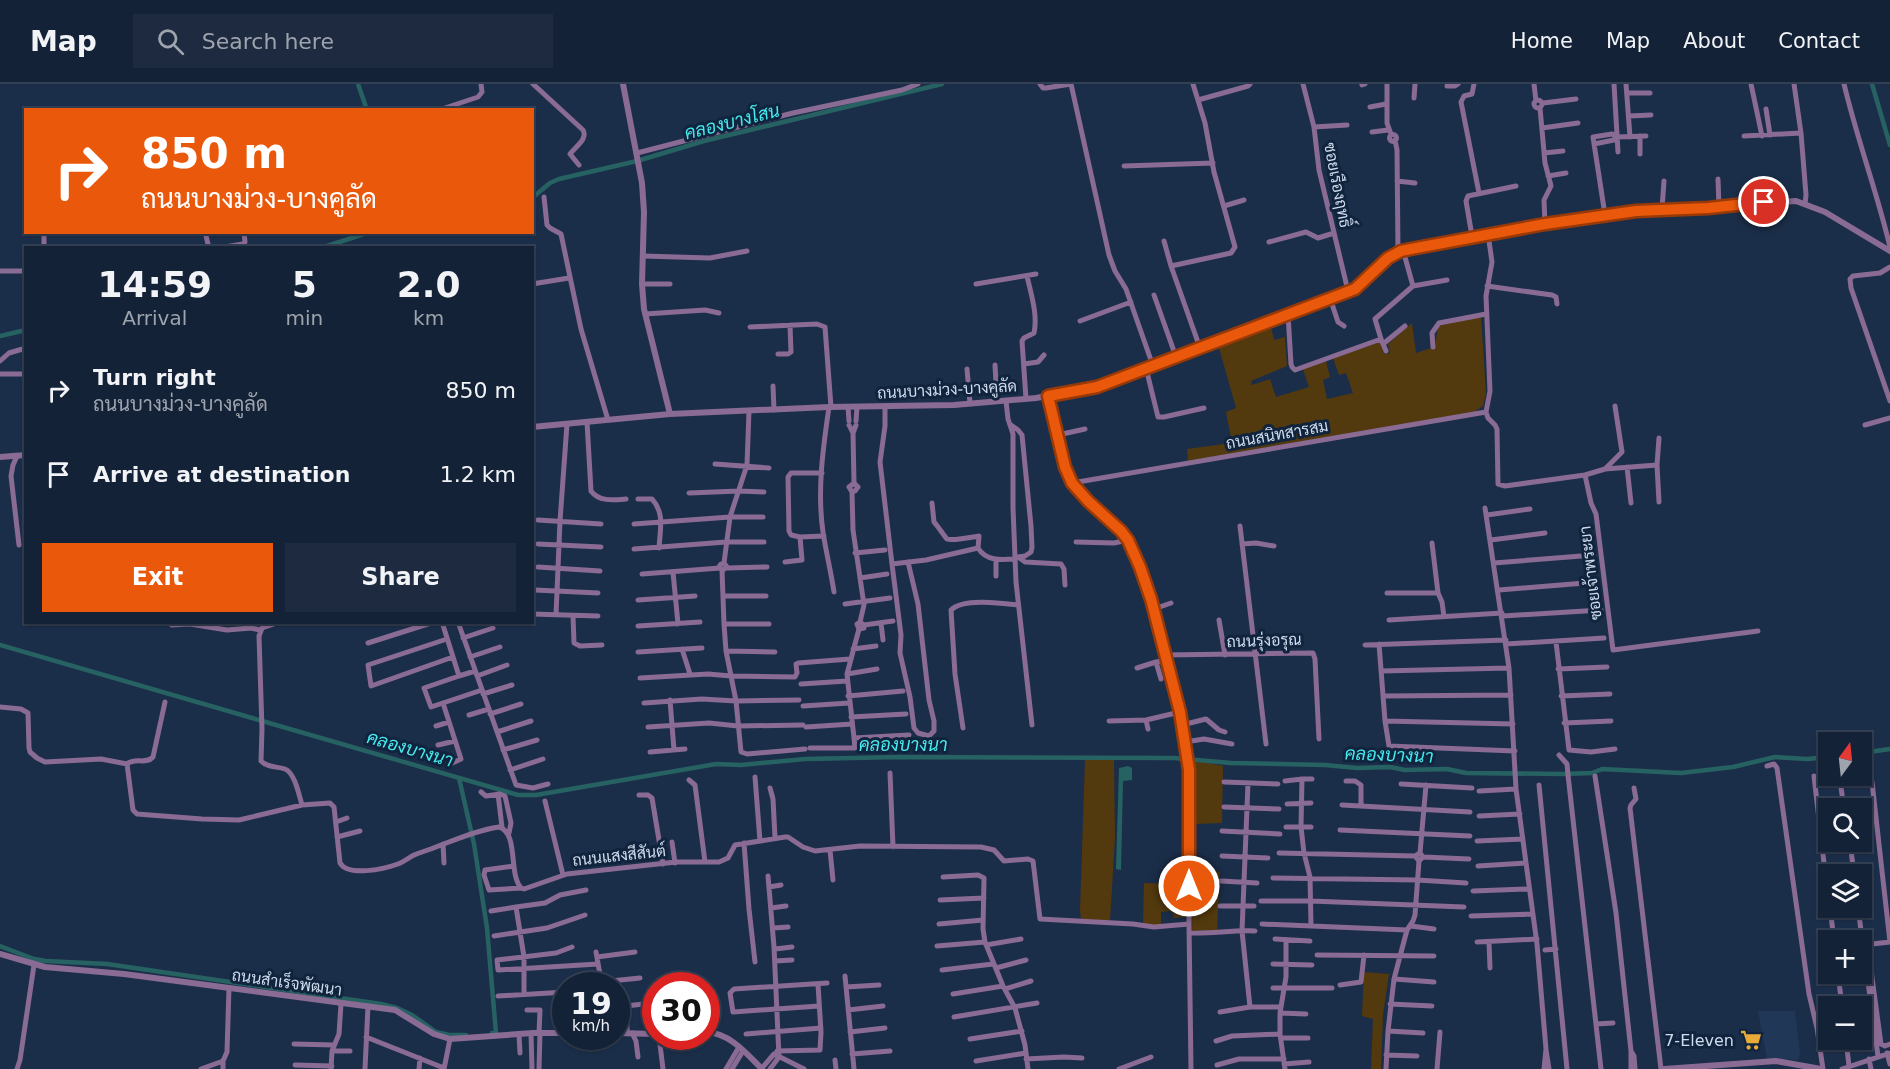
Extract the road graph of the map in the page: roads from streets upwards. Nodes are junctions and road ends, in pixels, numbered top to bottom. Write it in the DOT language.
graph roads {
  1 [pos="489,84"];
  2 [pos="533,84"];
  3 [pos="623,84"];
  4 [pos="918,84"];
  5 [pos="1040,84"];
  6 [pos="1193,84"];
  7 [pos="1250,84"];
  8 [pos="1304,84"];
  9 [pos="1388,84"];
  10 [pos="1415,84"];
  11 [pos="1458,84"];
  12 [pos="1474,84"];
  13 [pos="1534,84"];
  14 [pos="1614,84"];
  15 [pos="1626,84"];
  16 [pos="1751,84"];
  17 [pos="1794,84"];
  18 [pos="1844,84"];
  19 [pos="481,85"];
  20 [pos="1448,86"];
  21 [pos="1627,93"];
  22 [pos="1650,93"];
  23 [pos="1414,98"];
  24 [pos="1576,99"];
  25 [pos="1198,100"];
  26 [pos="1386,104"];
  27 [pos="1541,105"];
  28 [pos="1370,107"];
  29 [pos="445,108"];
  30 [pos="1767,109"];
  31 [pos="1651,115"];
  32 [pos="1629,116"];
  33 [pos="1578,123"];
  34 [pos="1347,125"];
  35 [pos="1314,127"];
  36 [pos="1542,128"];
  37 [pos="1372,132"];
  38 [pos="1390,132"];
  39 [pos="1801,133"];
  40 [pos="1770,135"];
  41 [pos="1744,136"];
  42 [pos="1762,136"];
  43 [pos="1617,137"];
  44 [pos="1630,137"];
  45 [pos="1563,151"];
  46 [pos="1618,152"];
  47 [pos="1544,153"];
  48 [pos="638,154"];
  49 [pos="1640,154"];
  50 [pos="1213,163"];
  51 [pos="579,165"];
  52 [pos="1124,166"];
  53 [pos="1566,173"];
  54 [pos="1548,175"];
  55 [pos="1718,179"];
  56 [pos="1397,181"];
  57 [pos="1664,181"];
  58 [pos="1415,183"];
  59 [pos="1516,186"];
  60 [pos="1479,193"];
  61 [pos="544,197"];
  62 [pos="1244,200"];
  63 [pos="1805,204"];
  64 [pos="1224,206"];
  65 [pos="1719,207"];
  66 [pos="1662,209"];
  67 [pos="1605,215"];
  68 [pos="1545,224"];
  69 [pos="1334,233"];
  70 [pos="244,234"];
  71 [pos="1488,234"];
  72 [pos="1472,236"];
  73 [pos="1164,241"];
  74 [pos="1269,242"];
  75 [pos="231,246"];
  76 [pos="1890,249"];
  77 [pos="747,251"];
  78 [pos="1401,251"];
  79 [pos="643,256"];
  80 [pos="1172,266"];
  81 [pos="1890,267"];
  82 [pos="0,271"];
  83 [pos="24,271"];
  84 [pos="1036,274"];
  85 [pos="1027,276"];
  86 [pos="569,278"];
  87 [pos="1447,280"];
  88 [pos="534,284"];
  89 [pos="642,284"];
  90 [pos="670,284"];
  91 [pos="976,284"];
  92 [pos="1413,286"];
  93 [pos="1487,286"];
  94 [pos="1348,291"];
  95 [pos="1155,296"];
  96 [pos="1330,298"];
  97 [pos="1131,302"];
  98 [pos="1557,304"];
  99 [pos="719,313"];
  100 [pos="645,314"];
  101 [pos="1288,314"];
  102 [pos="1486,314"];
  103 [pos="1080,321"];
  104 [pos="790,326"];
  105 [pos="1344,326"];
  106 [pos="1405,326"];
  107 [pos="750,327"];
  108 [pos="1382,341"];
  109 [pos="1433,347"];
  110 [pos="1200,348"];
  111 [pos="24,349"];
  112 [pos="1386,351"];
  113 [pos="778,354"];
  114 [pos="1044,355"];
  115 [pos="1176,357"];
  116 [pos="0,361"];
  117 [pos="1024,364"];
  118 [pos="995,365"];
  119 [pos="1150,367"];
  120 [pos="967,369"];
  121 [pos="0,374"];
  122 [pos="24,374"];
  123 [pos="772,386"];
  124 [pos="1048,396"];
  125 [pos="1026,399"];
  126 [pos="997,401"];
  127 [pos="1006,401"];
  128 [pos="1890,401"];
  129 [pos="970,403"];
  130 [pos="885,406"];
  131 [pos="1615,406"];
  132 [pos="830,407"];
  133 [pos="848,407"];
  134 [pos="856,407"];
  135 [pos="1204,408"];
  136 [pos="774,410"];
  137 [pos="749,411"];
  138 [pos="1486,412"];
  139 [pos="670,414"];
  140 [pos="1890,418"];
  141 [pos="608,420"];
  142 [pos="587,422"];
  143 [pos="852,423"];
  144 [pos="567,424"];
  145 [pos="1865,424"];
  146 [pos="1011,425"];
  147 [pos="534,427"];
  148 [pos="1085,429"];
  149 [pos="1058,435"];
  150 [pos="1659,438"];
  151 [pos="24,455"];
  152 [pos="17,456"];
  153 [pos="0,457"];
  154 [pos="715,464"];
  155 [pos="747,465"];
  156 [pos="1658,465"];
  157 [pos="1627,466"];
  158 [pos="769,468"];
  159 [pos="1605,469"];
  160 [pos="822,472"];
  161 [pos="1585,475"];
  162 [pos="1072,483"];
  163 [pos="739,491"];
  164 [pos="764,492"];
  165 [pos="689,493"];
  166 [pos="626,499"];
  167 [pos="638,499"];
  168 [pos="1659,502"];
  169 [pos="932,503"];
  170 [pos="1631,503"];
  171 [pos="1485,508"];
  172 [pos="1530,509"];
  173 [pos="1487,515"];
  174 [pos="730,517"];
  175 [pos="763,517"];
  176 [pos="538,520"];
  177 [pos="560,521"];
  178 [pos="661,522"];
  179 [pos="601,524"];
  180 [pos="634,525"];
  181 [pos="1240,526"];
  182 [pos="1545,533"];
  183 [pos="824,536"];
  184 [pos="800,537"];
  185 [pos="949,539"];
  186 [pos="1128,540"];
  187 [pos="1491,540"];
  188 [pos="726,542"];
  189 [pos="764,542"];
  190 [pos="1076,542"];
  191 [pos="1432,543"];
  192 [pos="538,544"];
  193 [pos="1242,544"];
  194 [pos="19,545"];
  195 [pos="559,545"];
  196 [pos="1274,546"];
  197 [pos="601,547"];
  198 [pos="659,548"];
  199 [pos="978,548"];
  200 [pos="634,549"];
  201 [pos="885,550"];
  202 [pos="855,553"];
  203 [pos="951,553"];
  204 [pos="1594,555"];
  205 [pos="1015,558"];
  206 [pos="996,560"];
  207 [pos="785,562"];
  208 [pos="908,562"];
  209 [pos="1494,563"];
  210 [pos="892,564"];
  211 [pos="538,567"];
  212 [pos="723,567"];
  213 [pos="767,567"];
  214 [pos="558,568"];
  215 [pos="600,571"];
  216 [pos="673,572"];
  217 [pos="642,574"];
  218 [pos="887,574"];
  219 [pos="996,576"];
  220 [pos="860,578"];
  221 [pos="1597,582"];
  222 [pos="1065,585"];
  223 [pos="535,590"];
  224 [pos="1499,590"];
  225 [pos="557,591"];
  226 [pos="834,592"];
  227 [pos="598,593"];
  228 [pos="1387,593"];
  229 [pos="1438,594"];
  230 [pos="694,596"];
  231 [pos="723,596"];
  232 [pos="766,596"];
  233 [pos="676,597"];
  234 [pos="890,598"];
  235 [pos="638,600"];
  236 [pos="864,601"];
  237 [pos="1171,603"];
  238 [pos="845,604"];
  239 [pos="1018,605"];
  240 [pos="1154,609"];
  241 [pos="1601,610"];
  242 [pos="534,614"];
  243 [pos="556,615"];
  244 [pos="1502,615"];
  245 [pos="573,616"];
  246 [pos="598,616"];
  247 [pos="1444,617"];
  248 [pos="1219,620"];
  249 [pos="1389,620"];
  250 [pos="892,621"];
  251 [pos="700,622"];
  252 [pos="881,623"];
  253 [pos="170,624"];
  254 [pos="274,624"];
  255 [pos="428,624"];
  256 [pos="443,624"];
  257 [pos="459,624"];
  258 [pos="678,624"];
  259 [pos="724,624"];
  260 [pos="769,624"];
  261 [pos="861,625"];
  262 [pos="638,626"];
  263 [pos="493,628"];
  264 [pos="260,630"];
  265 [pos="1758,631"];
  266 [pos="464,638"];
  267 [pos="1604,638"];
  268 [pos="447,639"];
  269 [pos="883,640"];
  270 [pos="368,642"];
  271 [pos="1506,642"];
  272 [pos="1556,642"];
  273 [pos="1379,644"];
  274 [pos="602,645"];
  275 [pos="1365,645"];
  276 [pos="876,646"];
  277 [pos="500,647"];
  278 [pos="702,648"];
  279 [pos="682,649"];
  280 [pos="853,650"];
  281 [pos="726,651"];
  282 [pos="638,652"];
  283 [pos="775,652"];
  284 [pos="1256,654"];
  285 [pos="1225,655"];
  286 [pos="453,657"];
  287 [pos="470,657"];
  288 [pos="1166,658"];
  289 [pos="850,659"];
  290 [pos="1156,662"];
  291 [pos="507,665"];
  292 [pos="1607,667"];
  293 [pos="1137,668"];
  294 [pos="1509,668"];
  295 [pos="877,669"];
  296 [pos="1558,669"];
  297 [pos="1381,671"];
  298 [pos="476,673"];
  299 [pos="690,674"];
  300 [pos="459,676"];
  301 [pos="731,676"];
  302 [pos="847,677"];
  303 [pos="640,678"];
  304 [pos="1161,679"];
  305 [pos="801,684"];
  306 [pos="512,685"];
  307 [pos="903,691"];
  308 [pos="483,692"];
  309 [pos="1610,694"];
  310 [pos="1511,695"];
  311 [pos="848,696"];
  312 [pos="1383,696"];
  313 [pos="1561,696"];
  314 [pos="670,700"];
  315 [pos="799,700"];
  316 [pos="736,701"];
  317 [pos="165,702"];
  318 [pos="443,703"];
  319 [pos="644,703"];
  320 [pos="849,703"];
  321 [pos="521,704"];
  322 [pos="803,706"];
  323 [pos="0,707"];
  324 [pos="490,711"];
  325 [pos="1180,712"];
  326 [pos="906,714"];
  327 [pos="469,715"];
  328 [pos="851,717"];
  329 [pos="1146,720"];
  330 [pos="531,721"];
  331 [pos="1385,721"];
  332 [pos="1611,721"];
  333 [pos="449,722"];
  334 [pos="1109,722"];
  335 [pos="1564,723"];
  336 [pos="852,724"];
  337 [pos="1514,724"];
  338 [pos="672,725"];
  339 [pos="1032,725"];
  340 [pos="1182,725"];
  341 [pos="436,726"];
  342 [pos="738,726"];
  343 [pos="648,727"];
  344 [pos="963,728"];
  345 [pos="1148,729"];
  346 [pos="497,732"];
  347 [pos="1225,732"];
  348 [pos="909,735"];
  349 [pos="854,738"];
  350 [pos="1319,739"];
  351 [pos="537,740"];
  352 [pos="455,741"];
  353 [pos="1185,742"];
  354 [pos="1232,744"];
  355 [pos="1266,744"];
  356 [pos="438,745"];
  357 [pos="685,748"];
  358 [pos="1615,749"];
  359 [pos="503,750"];
  360 [pos="674,750"];
  361 [pos="1515,751"];
  362 [pos="650,752"];
  363 [pos="1559,755"];
  364 [pos="543,759"];
  365 [pos="127,764"];
  366 [pos="448,765"];
  367 [pos="1767,765"];
  368 [pos="510,770"];
  369 [pos="890,773"];
  370 [pos="1594,776"];
  371 [pos="1814,776"];
  372 [pos="755,777"];
  373 [pos="1302,779"];
  374 [pos="1312,779"];
  375 [pos="689,780"];
  376 [pos="1285,781"];
  377 [pos="1346,781"];
  378 [pos="1224,782"];
  379 [pos="1872,782"];
  380 [pos="1248,783"];
  381 [pos="548,784"];
  382 [pos="1278,784"];
  383 [pos="1401,784"];
  384 [pos="1426,785"];
  385 [pos="1539,785"];
  386 [pos="770,788"];
  387 [pos="1472,788"];
  388 [pos="1634,788"];
  389 [pos="1516,789"];
  390 [pos="1479,791"];
  391 [pos="481,792"];
  392 [pos="498,794"];
  393 [pos="639,795"];
  394 [pos="545,801"];
  395 [pos="1311,803"];
  396 [pos="1287,804"];
  397 [pos="1301,804"];
  398 [pos="302,805"];
  399 [pos="1342,805"];
  400 [pos="1361,806"];
  401 [pos="1224,807"];
  402 [pos="1247,807"];
  403 [pos="1279,809"];
  404 [pos="1423,809"];
  405 [pos="1470,812"];
  406 [pos="1520,814"];
  407 [pos="1479,816"];
  408 [pos="347,818"];
  409 [pos="336,822"];
  410 [pos="502,827"];
  411 [pos="1286,827"];
  412 [pos="1301,827"];
  413 [pos="1311,827"];
  414 [pos="1340,830"];
  415 [pos="360,831"];
  416 [pos="1222,831"];
  417 [pos="1246,832"];
  418 [pos="508,833"];
  419 [pos="1421,833"];
  420 [pos="1280,834"];
  421 [pos="1470,836"];
  422 [pos="338,837"];
  423 [pos="775,838"];
  424 [pos="1523,839"];
  425 [pos="760,841"];
  426 [pos="1477,841"];
  427 [pos="672,843"];
  428 [pos="744,843"];
  429 [pos="443,844"];
  430 [pos="893,847"];
  431 [pos="830,850"];
  432 [pos="1279,853"];
  433 [pos="1304,853"];
  434 [pos="1222,856"];
  435 [pos="1419,857"];
  436 [pos="1245,858"];
  437 [pos="1268,858"];
  438 [pos="1469,859"];
  439 [pos="705,862"];
  440 [pos="444,863"];
  441 [pos="675,863"];
  442 [pos="1526,863"];
  443 [pos="663,864"];
  444 [pos="1824,864"];
  445 [pos="514,866"];
  446 [pos="1478,866"];
  447 [pos="563,875"];
  448 [pos="768,876"];
  449 [pos="943,877"];
  450 [pos="1310,877"];
  451 [pos="1273,878"];
  452 [pos="833,880"];
  453 [pos="1417,880"];
  454 [pos="1221,881"];
  455 [pos="1244,882"];
  456 [pos="1257,883"];
  457 [pos="1466,883"];
  458 [pos="781,885"];
  459 [pos="769,887"];
  460 [pos="521,888"];
  461 [pos="1529,889"];
  462 [pos="586,890"];
  463 [pos="1473,891"];
  464 [pos="984,898"];
  465 [pos="940,900"];
  466 [pos="1261,901"];
  467 [pos="1311,901"];
  468 [pos="1416,905"];
  469 [pos="786,906"];
  470 [pos="1220,906"];
  471 [pos="1243,906"];
  472 [pos="1254,906"];
  473 [pos="1464,906"];
  474 [pos="516,907"];
  475 [pos="771,908"];
  476 [pos="491,911"];
  477 [pos="1532,914"];
  478 [pos="585,915"];
  479 [pos="1471,916"];
  480 [pos="1859,918"];
  481 [pos="983,920"];
  482 [pos="939,924"];
  483 [pos="1189,924"];
  484 [pos="1262,924"];
  485 [pos="1311,925"];
  486 [pos="788,927"];
  487 [pos="773,928"];
  488 [pos="1409,928"];
  489 [pos="1434,929"];
  490 [pos="1242,931"];
  491 [pos="1255,932"];
  492 [pos="519,933"];
  493 [pos="1189,933"];
  494 [pos="494,936"];
  495 [pos="1021,939"];
  496 [pos="1275,939"];
  497 [pos="1537,939"];
  498 [pos="1286,940"];
  499 [pos="1310,941"];
  500 [pos="1477,942"];
  501 [pos="1489,942"];
  502 [pos="986,944"];
  503 [pos="937,946"];
  504 [pos="572,947"];
  505 [pos="792,947"];
  506 [pos="775,949"];
  507 [pos="1556,949"];
  508 [pos="1545,950"];
  509 [pos="635,952"];
  510 [pos="0,954"];
  511 [pos="1317,955"];
  512 [pos="1364,955"];
  513 [pos="1401,955"];
  514 [pos="1434,956"];
  515 [pos="524,957"];
  516 [pos="792,960"];
  517 [pos="1026,960"];
  518 [pos="775,961"];
  519 [pos="755,962"];
  520 [pos="598,964"];
  521 [pos="1273,964"];
  522 [pos="34,965"];
  523 [pos="1285,965"];
  524 [pos="1312,965"];
  525 [pos="995,966"];
  526 [pos="524,968"];
  527 [pos="1490,968"];
  528 [pos="942,970"];
  529 [pos="600,972"];
  530 [pos="845,976"];
  531 [pos="640,978"];
  532 [pos="1394,979"];
  533 [pos="630,980"];
  534 [pos="1031,981"];
  535 [pos="1434,982"];
  536 [pos="827,983"];
  537 [pos="818,984"];
  538 [pos="879,985"];
  539 [pos="1340,985"];
  540 [pos="775,986"];
  541 [pos="846,987"];
  542 [pos="1004,987"];
  543 [pos="229,988"];
  544 [pos="1273,988"];
  545 [pos="1332,988"];
  546 [pos="1284,989"];
  547 [pos="552,993"];
  548 [pos="524,994"];
  549 [pos="952,994"];
  550 [pos="498,996"];
  551 [pos="1037,1003"];
  552 [pos="341,1004"];
  553 [pos="1390,1004"];
  554 [pos="368,1006"];
  555 [pos="819,1006"];
  556 [pos="883,1006"];
  557 [pos="1432,1006"];
  558 [pos="1250,1007"];
  559 [pos="1015,1008"];
  560 [pos="776,1009"];
  561 [pos="527,1010"];
  562 [pos="848,1010"];
  563 [pos="1280,1010"];
  564 [pos="1220,1012"];
  565 [pos="1306,1014"];
  566 [pos="954,1017"];
  567 [pos="1614,1023"];
  568 [pos="1596,1024"];
  569 [pos="821,1028"];
  570 [pos="885,1028"];
  571 [pos="777,1031"];
  572 [pos="1022,1031"];
  573 [pos="1388,1031"];
  574 [pos="850,1032"];
  575 [pos="1440,1032"];
  576 [pos="531,1033"];
  577 [pos="540,1033"];
  578 [pos="552,1033"];
  579 [pos="630,1033"];
  580 [pos="642,1033"];
  581 [pos="1423,1033"];
  582 [pos="519,1034"];
  583 [pos="746,1034"];
  584 [pos="720,1035"];
  585 [pos="1281,1036"];
  586 [pos="366,1037"];
  587 [pos="1308,1038"];
  588 [pos="450,1039"];
  589 [pos="970,1039"];
  590 [pos="1216,1041"];
  591 [pos="294,1044"];
  592 [pos="1890,1044"];
  593 [pos="333,1048"];
  594 [pos="1546,1048"];
  595 [pos="741,1049"];
  596 [pos="661,1050"];
  597 [pos="1847,1050"];
  598 [pos="350,1051"];
  599 [pos="890,1051"];
  600 [pos="520,1053"];
  601 [pos="1889,1053"];
  602 [pos="777,1054"];
  603 [pos="852,1054"];
  604 [pos="1386,1055"];
  605 [pos="1026,1056"];
  606 [pos="1417,1056"];
  607 [pos="1878,1056"];
  608 [pos="420,1058"];
  609 [pos="638,1058"];
  610 [pos="1082,1058"];
  611 [pos="1151,1058"];
  612 [pos="1869,1059"];
  613 [pos="835,1060"];
  614 [pos="223,1061"];
  615 [pos="975,1061"];
  616 [pos="1309,1062"];
  617 [pos="1284,1064"];
  618 [pos="1890,1064"];
  619 [pos="295,1065"];
  620 [pos="1218,1065"];
  621 [pos="1790,1066"];
  622 [pos="1849,1066"];
  623 [pos="332,1067"];
  624 [pos="1702,1067"];
  625 [pos="444,1068"];
  626 [pos="17,1069"];
  627 [pos="201,1069"];
  628 [pos="223,1069"];
  629 [pos="365,1069"];
  630 [pos="419,1069"];
  631 [pos="532,1069"];
  632 [pos="539,1069"];
  633 [pos="663,1069"];
  634 [pos="726,1069"];
  635 [pos="732,1069"];
  636 [pos="762,1069"];
  637 [pos="770,1069"];
  638 [pos="804,1069"];
  639 [pos="836,1069"];
  640 [pos="854,1069"];
  641 [pos="1028,1069"];
  642 [pos="1119,1069"];
  643 [pos="1191,1069"];
  644 [pos="1386,1069"];
  645 [pos="1437,1069"];
  646 [pos="1544,1069"];
  647 [pos="1549,1069"];
  648 [pos="1567,1069"];
  649 [pos="1601,1069"];
  650 [pos="1633,1069"];
  651 [pos="1662,1069"];
  652 [pos="1822,1069"];
  653 [pos="1842,1069"];
  654 [pos="1871,1069"];
  1 -- 19 [label="street"];
  2 -- 51 [label="street"];
  3 -- 48 [label="street"];
  4 -- 48 [label="street"];
  5 -- 97 [label="street"];
  6 -- 25 [label="street"];
  7 -- 25 [label="street"];
  8 -- 35 [label="street, ซอยเรืองฤทธิ์"];
  9 -- 26 [label="street"];
  10 -- 23 [label="street"];
  11 -- 20 [label="street"];
  12 -- 60 [label="street"];
  13 -- 27 [label="street"];
  14 -- 43 [label="street"];
  15 -- 21 [label="street"];
  16 -- 42 [label="street"];
  17 -- 39 [label="street"];
  18 -- 76 [label="street"];
  19 -- 29 [label="street"];
  21 -- 22 [label="street"];
  21 -- 32 [label="street"];
  24 -- 27 [label="street"];
  25 -- 50 [label="street"];
  26 -- 28 [label="street"];
  26 -- 38 [label="street"];
  27 -- 36 [label="street"];
  30 -- 40 [label="street"];
  31 -- 32 [label="street"];
  32 -- 44 [label="street"];
  33 -- 36 [label="street"];
  34 -- 35 [label="street"];
  35 -- 69 [label="street, ซอยเรืองฤทธิ์"];
  36 -- 47 [label="street"];
  37 -- 38 [label="street"];
  38 -- 56 [label="street"];
  39 -- 40 [label="street"];
  39 -- 63 [label="street"];
  40 -- 42 [label="street"];
  41 -- 42 [label="street"];
  43 -- 44 [label="street"];
  43 -- 46 [label="street"];
  43 -- 67 [label="street"];
  44 -- 49 [label="street"];
  45 -- 47 [label="street"];
  47 -- 54 [label="street"];
  48 -- 79 [label="street"];
  50 -- 52 [label="street"];
  50 -- 64 [label="street"];
  53 -- 54 [label="street"];
  54 -- 68 [label="street"];
  55 -- 65 [label="street"];
  56 -- 58 [label="street"];
  56 -- 78 [label="street"];
  57 -- 66 [label="street"];
  59 -- 60 [label="street"];
  60 -- 72 [label="street"];
  61 -- 86 [label="street"];
  62 -- 64 [label="street"];
  63 -- 65 [label="street, ถนนบางม่วง-บางคูลัด"];
  63 -- 76 [label="street, ถนนบางม่วง-บางคูลัด"];
  64 -- 80 [label="street"];
  65 -- 66 [label="street, ถนนบางม่วง-บางคูลัด"];
  66 -- 67 [label="street, ถนนบางม่วง-บางคูลัด"];
  67 -- 68 [label="street, ถนนบางม่วง-บางคูลัด"];
  68 -- 71 [label="street, ถนนบางม่วง-บางคูลัด"];
  69 -- 74 [label="street"];
  69 -- 94 [label="street, ซอยเรืองฤทธิ์"];
  70 -- 75 [label="street"];
  71 -- 72 [label="street, ถนนบางม่วง-บางคูลัด"];
  71 -- 93 [label="street"];
  72 -- 78 [label="street, ถนนบางม่วง-บางคูลัด"];
  73 -- 80 [label="street"];
  77 -- 79 [label="street"];
  78 -- 92 [label="street"];
  78 -- 94 [label="street, ถนนบางม่วง-บางคูลัด"];
  79 -- 89 [label="street"];
  80 -- 110 [label="street"];
  81 -- 128 [label="street"];
  82 -- 83 [label="street"];
  84 -- 85 [label="street"];
  85 -- 91 [label="street"];
  85 -- 117 [label="street"];
  86 -- 88 [label="street"];
  86 -- 141 [label="street"];
  87 -- 92 [label="street"];
  89 -- 90 [label="street"];
  89 -- 100 [label="street"];
  92 -- 108 [label="street"];
  93 -- 98 [label="street"];
  93 -- 102 [label="street"];
  94 -- 96 [label="street, ถนนบางม่วง-บางคูลัด"];
  95 -- 115 [label="street"];
  96 -- 101 [label="street, ถนนบางม่วง-บางคูลัด"];
  96 -- 105 [label="street"];
  97 -- 103 [label="street"];
  97 -- 119 [label="street"];
  99 -- 100 [label="street"];
  100 -- 139 [label="street"];
  101 -- 108 [label="street"];
  101 -- 110 [label="street, ถนนบางม่วง-บางคูลัด"];
  102 -- 109 [label="street"];
  102 -- 138 [label="street"];
  104 -- 107 [label="street"];
  104 -- 113 [label="street"];
  104 -- 132 [label="street"];
  106 -- 108 [label="street"];
  108 -- 112 [label="street"];
  110 -- 115 [label="street, ถนนบางม่วง-บางคูลัด"];
  111 -- 116 [label="street"];
  114 -- 117 [label="street"];
  115 -- 119 [label="street, ถนนบางม่วง-บางคูลัด"];
  117 -- 125 [label="street"];
  118 -- 126 [label="street"];
  119 -- 124 [label="street, ถนนบางม่วง-บางคูลัด"];
  119 -- 135 [label="street"];
  120 -- 129 [label="street"];
  121 -- 122 [label="street"];
  123 -- 136 [label="street"];
  124 -- 125 [label="street, ถนนบางม่วง-บางคูลัด"];
  124 -- 149 [label="street"];
  125 -- 127 [label="street, ถนนบางม่วง-บางคูลัด"];
  126 -- 127 [label="street, ถนนบางม่วง-บางคูลัด"];
  126 -- 129 [label="street, ถนนบางม่วง-บางคูลัด"];
  127 -- 146 [label="street"];
  129 -- 130 [label="street, ถนนบางม่วง-บางคูลัด"];
  130 -- 134 [label="street, ถนนบางม่วง-บางคูลัด"];
  130 -- 210 [label="street"];
  131 -- 159 [label="street"];
  132 -- 133 [label="street, ถนนบางม่วง-บางคูลัด"];
  132 -- 136 [label="street, ถนนบางม่วง-บางคูลัด"];
  132 -- 160 [label="street"];
  133 -- 134 [label="street, ถนนบางม่วง-บางคูลัด"];
  133 -- 143 [label="street"];
  134 -- 143 [label="street"];
  136 -- 137 [label="street, ถนนบางม่วง-บางคูลัด"];
  137 -- 139 [label="street, ถนนบางม่วง-บางคูลัด"];
  137 -- 155 [label="street"];
  138 -- 161 [label="street"];
  138 -- 162 [label="street, ถนนสนิทสารสม"];
  139 -- 141 [label="street, ถนนบางม่วง-บางคูลัด"];
  140 -- 145 [label="street"];
  141 -- 142 [label="street, ถนนบางม่วง-บางคูลัด"];
  142 -- 144 [label="street, ถนนบางม่วง-บางคูลัด"];
  142 -- 166 [label="street"];
  143 -- 202 [label="street"];
  144 -- 147 [label="street, ถนนบางม่วง-บางคูลัด"];
  144 -- 177 [label="street"];
  146 -- 205 [label="street"];
  146 -- 205 [label="street"];
  148 -- 149 [label="street"];
  149 -- 162 [label="street"];
  150 -- 156 [label="street"];
  151 -- 152 [label="street"];
  152 -- 153 [label="street"];
  152 -- 194 [label="street"];
  154 -- 155 [label="street"];
  155 -- 158 [label="street"];
  155 -- 163 [label="street"];
  156 -- 157 [label="street"];
  156 -- 168 [label="street"];
  157 -- 159 [label="street"];
  157 -- 170 [label="street"];
  159 -- 161 [label="street"];
  160 -- 183 [label="street"];
  160 -- 184 [label="street"];
  161 -- 265 [label="street, ซอยเจ้าพระยา"];
  162 -- 186 [label="street"];
  163 -- 164 [label="street"];
  163 -- 165 [label="street"];
  163 -- 174 [label="street"];
  167 -- 178 [label="street"];
  169 -- 185 [label="street"];
  171 -- 173 [label="street"];
  172 -- 173 [label="street"];
  173 -- 187 [label="street"];
  174 -- 175 [label="street"];
  174 -- 178 [label="street"];
  174 -- 188 [label="street"];
  176 -- 177 [label="street"];
  177 -- 179 [label="street"];
  177 -- 195 [label="street"];
  178 -- 180 [label="street"];
  178 -- 198 [label="street"];
  181 -- 193 [label="street"];
  182 -- 187 [label="street"];
  183 -- 184 [label="street"];
  183 -- 226 [label="street"];
  184 -- 207 [label="street"];
  185 -- 199 [label="street"];
  185 -- 203 [label="street"];
  186 -- 190 [label="street"];
  186 -- 240 [label="street"];
  187 -- 209 [label="street"];
  188 -- 189 [label="street"];
  188 -- 198 [label="street"];
  188 -- 212 [label="street"];
  191 -- 229 [label="street"];
  192 -- 195 [label="street"];
  193 -- 196 [label="street"];
  193 -- 284 [label="street"];
  195 -- 197 [label="street"];
  195 -- 214 [label="street"];
  198 -- 200 [label="street"];
  199 -- 203 [label="street"];
  199 -- 206 [label="street"];
  201 -- 202 [label="street"];
  202 -- 220 [label="street"];
  203 -- 208 [label="street"];
  204 -- 209 [label="street"];
  205 -- 206 [label="street"];
  205 -- 222 [label="street"];
  205 -- 239 [label="street"];
  206 -- 219 [label="street"];
  208 -- 210 [label="street"];
  208 -- 210 [label="street"];
  209 -- 224 [label="street"];
  211 -- 214 [label="street"];
  212 -- 213 [label="street"];
  212 -- 216 [label="street"];
  212 -- 231 [label="street"];
  214 -- 215 [label="street"];
  214 -- 225 [label="street"];
  216 -- 217 [label="street"];
  216 -- 233 [label="street"];
  218 -- 220 [label="street"];
  220 -- 236 [label="street"];
  221 -- 224 [label="street"];
  223 -- 225 [label="street"];
  224 -- 244 [label="street"];
  225 -- 227 [label="street"];
  225 -- 243 [label="street"];
  228 -- 229 [label="street"];
  229 -- 247 [label="street"];
  230 -- 233 [label="street"];
  231 -- 232 [label="street"];
  231 -- 259 [label="street"];
  233 -- 235 [label="street"];
  233 -- 258 [label="street"];
  234 -- 236 [label="street"];
  236 -- 238 [label="street"];
  236 -- 261 [label="street"];
  237 -- 240 [label="street"];
  239 -- 339 [label="street"];
  239 -- 344 [label="street"];
  240 -- 288 [label="street"];
  241 -- 244 [label="street"];
  242 -- 243 [label="street"];
  243 -- 245 [label="street"];
  244 -- 247 [label="street"];
  244 -- 271 [label="street"];
  245 -- 246 [label="street"];
  245 -- 274 [label="street"];
  247 -- 249 [label="street"];
  248 -- 285 [label="street"];
  250 -- 252 [label="street"];
  251 -- 258 [label="street"];
  252 -- 261 [label="street"];
  252 -- 269 [label="street"];
  253 -- 264 [label="street"];
  254 -- 264 [label="street"];
  255 -- 270 [label="street"];
  256 -- 268 [label="street"];
  257 -- 266 [label="street"];
  258 -- 262 [label="street"];
  259 -- 260 [label="street"];
  259 -- 281 [label="street"];
  261 -- 280 [label="street"];
  263 -- 266 [label="street"];
  264 -- 398 [label="street"];
  266 -- 287 [label="street"];
  267 -- 272 [label="street"];
  268 -- 286 [label="street"];
  268 -- 286 [label="street"];
  271 -- 272 [label="street"];
  271 -- 273 [label="street"];
  271 -- 294 [label="street"];
  272 -- 296 [label="street"];
  273 -- 275 [label="street"];
  273 -- 297 [label="street"];
  276 -- 280 [label="street"];
  277 -- 287 [label="street"];
  278 -- 279 [label="street"];
  279 -- 282 [label="street"];
  279 -- 299 [label="street"];
  280 -- 289 [label="street"];
  281 -- 283 [label="street"];
  281 -- 301 [label="street"];
  284 -- 285 [label="street, ถนนรุ่งอรุณ"];
  284 -- 350 [label="street, ถนนรุ่งอรุณ"];
  284 -- 355 [label="street"];
  285 -- 288 [label="street, ถนนรุ่งอรุณ"];
  286 -- 300 [label="street"];
  287 -- 298 [label="street"];
  288 -- 290 [label="street, ถนนรุ่งอรุณ"];
  288 -- 325 [label="street"];
  289 -- 301 [label="street"];
  289 -- 302 [label="street"];
  290 -- 293 [label="street, ถนนรุ่งอรุณ"];
  290 -- 304 [label="street"];
  291 -- 298 [label="street"];
  292 -- 296 [label="street"];
  294 -- 297 [label="street"];
  294 -- 310 [label="street"];
  295 -- 302 [label="street"];
  296 -- 313 [label="street"];
  297 -- 312 [label="street"];
  298 -- 300 [label="street"];
  298 -- 308 [label="street"];
  299 -- 301 [label="street"];
  299 -- 303 [label="street"];
  300 -- 318 [label="street"];
  301 -- 316 [label="street"];
  302 -- 305 [label="street"];
  302 -- 311 [label="street"];
  306 -- 308 [label="street"];
  307 -- 311 [label="street"];
  308 -- 318 [label="street"];
  308 -- 324 [label="street"];
  309 -- 313 [label="street"];
  310 -- 312 [label="street"];
  310 -- 337 [label="street"];
  311 -- 320 [label="street"];
  312 -- 331 [label="street"];
  313 -- 335 [label="street"];
  314 -- 316 [label="street"];
  314 -- 319 [label="street"];
  314 -- 338 [label="street"];
  315 -- 316 [label="street"];
  316 -- 342 [label="street"];
  317 -- 365 [label="street"];
  318 -- 333 [label="street"];
  320 -- 322 [label="street"];
  320 -- 328 [label="street"];
  321 -- 324 [label="street"];
  323 -- 365 [label="street"];
  324 -- 327 [label="street"];
  324 -- 346 [label="street"];
  325 -- 329 [label="street"];
  325 -- 340 [label="street"];
  326 -- 328 [label="street"];
  328 -- 336 [label="street"];
  329 -- 334 [label="street"];
  329 -- 345 [label="street"];
  330 -- 346 [label="street"];
  331 -- 337 [label="street"];
  331 -- 361 [label="street"];
  332 -- 335 [label="street"];
  333 -- 341 [label="street"];
  333 -- 352 [label="street"];
  335 -- 358 [label="street"];
  336 -- 342 [label="street"];
  336 -- 349 [label="street"];
  337 -- 361 [label="street"];
  338 -- 342 [label="street"];
  338 -- 343 [label="street"];
  338 -- 360 [label="street"];
  340 -- 347 [label="street"];
  340 -- 353 [label="street"];
  342 -- 349 [label="street"];
  346 -- 359 [label="street"];
  348 -- 349 [label="street"];
  351 -- 359 [label="street"];
  352 -- 356 [label="street"];
  352 -- 366 [label="street"];
  353 -- 354 [label="street"];
  353 -- 483 [label="street"];
  357 -- 360 [label="street"];
  359 -- 368 [label="street"];
  360 -- 362 [label="street"];
  361 -- 389 [label="street"];
  363 -- 568 [label="street"];
  364 -- 368 [label="street"];
  365 -- 398 [label="street"];
  367 -- 652 [label="street"];
  368 -- 381 [label="street"];
  369 -- 430 [label="street"];
  370 -- 650 [label="street"];
  371 -- 444 [label="street"];
  372 -- 425 [label="street"];
  373 -- 374 [label="street"];
  373 -- 376 [label="street"];
  373 -- 397 [label="street"];
  375 -- 439 [label="street"];
  377 -- 400 [label="street"];
  378 -- 380 [label="street"];
  379 -- 592 [label="street"];
  380 -- 382 [label="street"];
  380 -- 402 [label="street"];
  383 -- 384 [label="street"];
  384 -- 387 [label="street"];
  384 -- 404 [label="street"];
  385 -- 507 [label="street"];
  386 -- 423 [label="street"];
  388 -- 651 [label="street"];
  389 -- 390 [label="street"];
  389 -- 406 [label="street"];
  391 -- 392 [label="street"];
  392 -- 410 [label="street"];
  392 -- 418 [label="street"];
  393 -- 443 [label="street"];
  394 -- 447 [label="street"];
  395 -- 397 [label="street"];
  396 -- 397 [label="street"];
  397 -- 412 [label="street"];
  398 -- 409 [label="street"];
  399 -- 400 [label="street"];
  400 -- 404 [label="street"];
  401 -- 402 [label="street"];
  402 -- 403 [label="street"];
  402 -- 417 [label="street"];
  404 -- 405 [label="street"];
  404 -- 419 [label="street"];
  406 -- 407 [label="street"];
  406 -- 424 [label="street"];
  408 -- 409 [label="street"];
  409 -- 422 [label="street"];
  410 -- 418 [label="street"];
  410 -- 429 [label="street"];
  411 -- 412 [label="street"];
  412 -- 413 [label="street"];
  412 -- 433 [label="street"];
  414 -- 419 [label="street"];
  415 -- 422 [label="street"];
  416 -- 417 [label="street"];
  417 -- 420 [label="street"];
  417 -- 436 [label="street"];
  418 -- 445 [label="street"];
  419 -- 421 [label="street"];
  419 -- 435 [label="street"];
  422 -- 429 [label="street"];
  423 -- 425 [label="street"];
  423 -- 431 [label="street"];
  424 -- 426 [label="street"];
  424 -- 442 [label="street"];
  425 -- 428 [label="street"];
  427 -- 441 [label="street"];
  428 -- 439 [label="street, ถนนแสงสีสันต์"];
  428 -- 519 [label="street"];
  429 -- 440 [label="street"];
  430 -- 431 [label="street"];
  430 -- 483 [label="street"];
  431 -- 452 [label="street"];
  432 -- 433 [label="street"];
  433 -- 435 [label="street"];
  433 -- 450 [label="street"];
  434 -- 436 [label="street"];
  435 -- 438 [label="street"];
  435 -- 453 [label="street"];
  436 -- 437 [label="street"];
  436 -- 455 [label="street"];
  439 -- 441 [label="street, ถนนแสงสีสันต์"];
  441 -- 443 [label="street, ถนนแสงสีสันต์"];
  442 -- 446 [label="street"];
  442 -- 461 [label="street"];
  443 -- 447 [label="street, ถนนแสงสีสันต์"];
  445 -- 460 [label="street"];
  445 -- 460 [label="street, ถนนแสงสีสันต์"];
  447 -- 460 [label="street, ถนนแสงสีสันต์"];
  448 -- 459 [label="street"];
  449 -- 464 [label="street"];
  450 -- 451 [label="street"];
  450 -- 453 [label="street"];
  450 -- 467 [label="street"];
  453 -- 457 [label="street"];
  453 -- 468 [label="street"];
  454 -- 455 [label="street"];
  455 -- 456 [label="street"];
  455 -- 471 [label="street"];
  458 -- 459 [label="street"];
  459 -- 475 [label="street"];
  461 -- 463 [label="street"];
  461 -- 477 [label="street"];
  462 -- 474 [label="street"];
  464 -- 465 [label="street"];
  464 -- 481 [label="street"];
  466 -- 467 [label="street"];
  467 -- 468 [label="street"];
  467 -- 485 [label="street"];
  468 -- 473 [label="street"];
  468 -- 488 [label="street"];
  469 -- 475 [label="street"];
  470 -- 471 [label="street"];
  471 -- 472 [label="street"];
  471 -- 490 [label="street"];
  474 -- 476 [label="street"];
  474 -- 492 [label="street"];
  475 -- 487 [label="street"];
  477 -- 479 [label="street"];
  477 -- 497 [label="street"];
  478 -- 492 [label="street"];
  480 -- 607 [label="street"];
  481 -- 482 [label="street"];
  481 -- 502 [label="street"];
  483 -- 493 [label="street"];
  484 -- 485 [label="street"];
  485 -- 488 [label="street"];
  486 -- 487 [label="street"];
  487 -- 506 [label="street"];
  488 -- 489 [label="street"];
  488 -- 513 [label="street"];
  490 -- 491 [label="street"];
  490 -- 493 [label="street"];
  490 -- 558 [label="street"];
  492 -- 494 [label="street"];
  492 -- 515 [label="street"];
  493 -- 643 [label="street"];
  495 -- 502 [label="street"];
  496 -- 498 [label="street"];
  497 -- 501 [label="street"];
  497 -- 594 [label="street"];
  498 -- 499 [label="street"];
  498 -- 523 [label="street"];
  500 -- 501 [label="street"];
  501 -- 527 [label="street"];
  502 -- 503 [label="street"];
  502 -- 525 [label="street"];
  504 -- 515 [label="street"];
  505 -- 506 [label="street"];
  506 -- 518 [label="street"];
  507 -- 508 [label="street"];
  507 -- 648 [label="street"];
  509 -- 520 [label="street"];
  510 -- 522 [label="street, ถนนสำเร็จพัฒนา"];
  511 -- 512 [label="street"];
  512 -- 513 [label="street"];
  512 -- 539 [label="street"];
  513 -- 514 [label="street"];
  513 -- 532 [label="street"];
  515 -- 526 [label="street"];
  515 -- 526 [label="street"];
  516 -- 518 [label="street"];
  517 -- 525 [label="street"];
  518 -- 540 [label="street"];
  520 -- 526 [label="street"];
  520 -- 529 [label="street"];
  521 -- 523 [label="street"];
  522 -- 543 [label="street, ถนนสำเร็จพัฒนา"];
  522 -- 626 [label="street"];
  523 -- 524 [label="street"];
  523 -- 546 [label="street"];
  525 -- 528 [label="street"];
  525 -- 542 [label="street"];
  526 -- 548 [label="street"];
  530 -- 541 [label="street"];
  531 -- 533 [label="street"];
  532 -- 535 [label="street"];
  532 -- 553 [label="street"];
  534 -- 542 [label="street"];
  536 -- 537 [label="street"];
  537 -- 540 [label="street"];
  537 -- 555 [label="street"];
  538 -- 541 [label="street"];
  540 -- 560 [label="street"];
  540 -- 560 [label="street"];
  541 -- 562 [label="street"];
  542 -- 549 [label="street"];
  542 -- 559 [label="street"];
  543 -- 552 [label="street, ถนนสำเร็จพัฒนา"];
  543 -- 614 [label="street"];
  544 -- 546 [label="street"];
  545 -- 546 [label="street"];
  546 -- 563 [label="street"];
  547 -- 548 [label="street"];
  548 -- 550 [label="street"];
  551 -- 559 [label="street"];
  552 -- 554 [label="street, ถนนสำเร็จพัฒนา"];
  552 -- 593 [label="street"];
  553 -- 557 [label="street"];
  553 -- 573 [label="street"];
  554 -- 586 [label="street"];
  554 -- 588 [label="street, ถนนสำเร็จพัฒนา"];
  555 -- 560 [label="street"];
  555 -- 569 [label="street"];
  556 -- 562 [label="street"];
  558 -- 563 [label="street"];
  558 -- 564 [label="street"];
  559 -- 566 [label="street"];
  559 -- 572 [label="street"];
  560 -- 571 [label="street"];
  561 -- 577 [label="street"];
  562 -- 574 [label="street"];
  563 -- 565 [label="street"];
  563 -- 585 [label="street"];
  567 -- 568 [label="street"];
  568 -- 649 [label="street"];
  569 -- 571 [label="street"];
  569 -- 602 [label="street"];
  570 -- 574 [label="street"];
  571 -- 583 [label="street"];
  571 -- 602 [label="street"];
  572 -- 589 [label="street"];
  572 -- 605 [label="street"];
  573 -- 581 [label="street"];
  573 -- 604 [label="street"];
  574 -- 603 [label="street"];
  575 -- 645 [label="street"];
  576 -- 577 [label="street, ถนนสำเร็จพัฒนา"];
  576 -- 582 [label="street, ถนนสำเร็จพัฒนา"];
  576 -- 631 [label="street"];
  577 -- 578 [label="street, ถนนสำเร็จพัฒนา"];
  577 -- 632 [label="street"];
  579 -- 580 [label="street"];
  579 -- 609 [label="street"];
  582 -- 588 [label="street, ถนนสำเร็จพัฒนา"];
  582 -- 600 [label="street"];
  584 -- 595 [label="street"];
  585 -- 587 [label="street"];
  585 -- 590 [label="street"];
  585 -- 617 [label="street"];
  586 -- 608 [label="street"];
  586 -- 629 [label="street"];
  588 -- 625 [label="street"];
  591 -- 593 [label="street"];
  593 -- 598 [label="street"];
  593 -- 623 [label="street"];
  594 -- 646 [label="street"];
  594 -- 647 [label="street"];
  595 -- 634 [label="street"];
  595 -- 635 [label="street"];
  595 -- 636 [label="street"];
  596 -- 633 [label="street"];
  597 -- 622 [label="street"];
  599 -- 603 [label="street"];
  601 -- 607 [label="street"];
  601 -- 618 [label="street"];
  602 -- 636 [label="street"];
  602 -- 637 [label="street"];
  602 -- 638 [label="street"];
  603 -- 640 [label="street"];
  604 -- 606 [label="street"];
  604 -- 644 [label="street"];
  605 -- 610 [label="street"];
  605 -- 615 [label="street"];
  605 -- 641 [label="street"];
  607 -- 612 [label="street"];
  608 -- 625 [label="street"];
  608 -- 630 [label="street"];
  611 -- 642 [label="street"];
  612 -- 622 [label="street"];
  612 -- 654 [label="street"];
  613 -- 639 [label="street"];
  614 -- 627 [label="street"];
  614 -- 628 [label="street"];
  616 -- 617 [label="street"];
  617 -- 620 [label="street"];
  619 -- 623 [label="street"];
  621 -- 624 [label="street"];
  621 -- 652 [label="street"];
  622 -- 653 [label="street"];
  624 -- 651 [label="street"];
}
